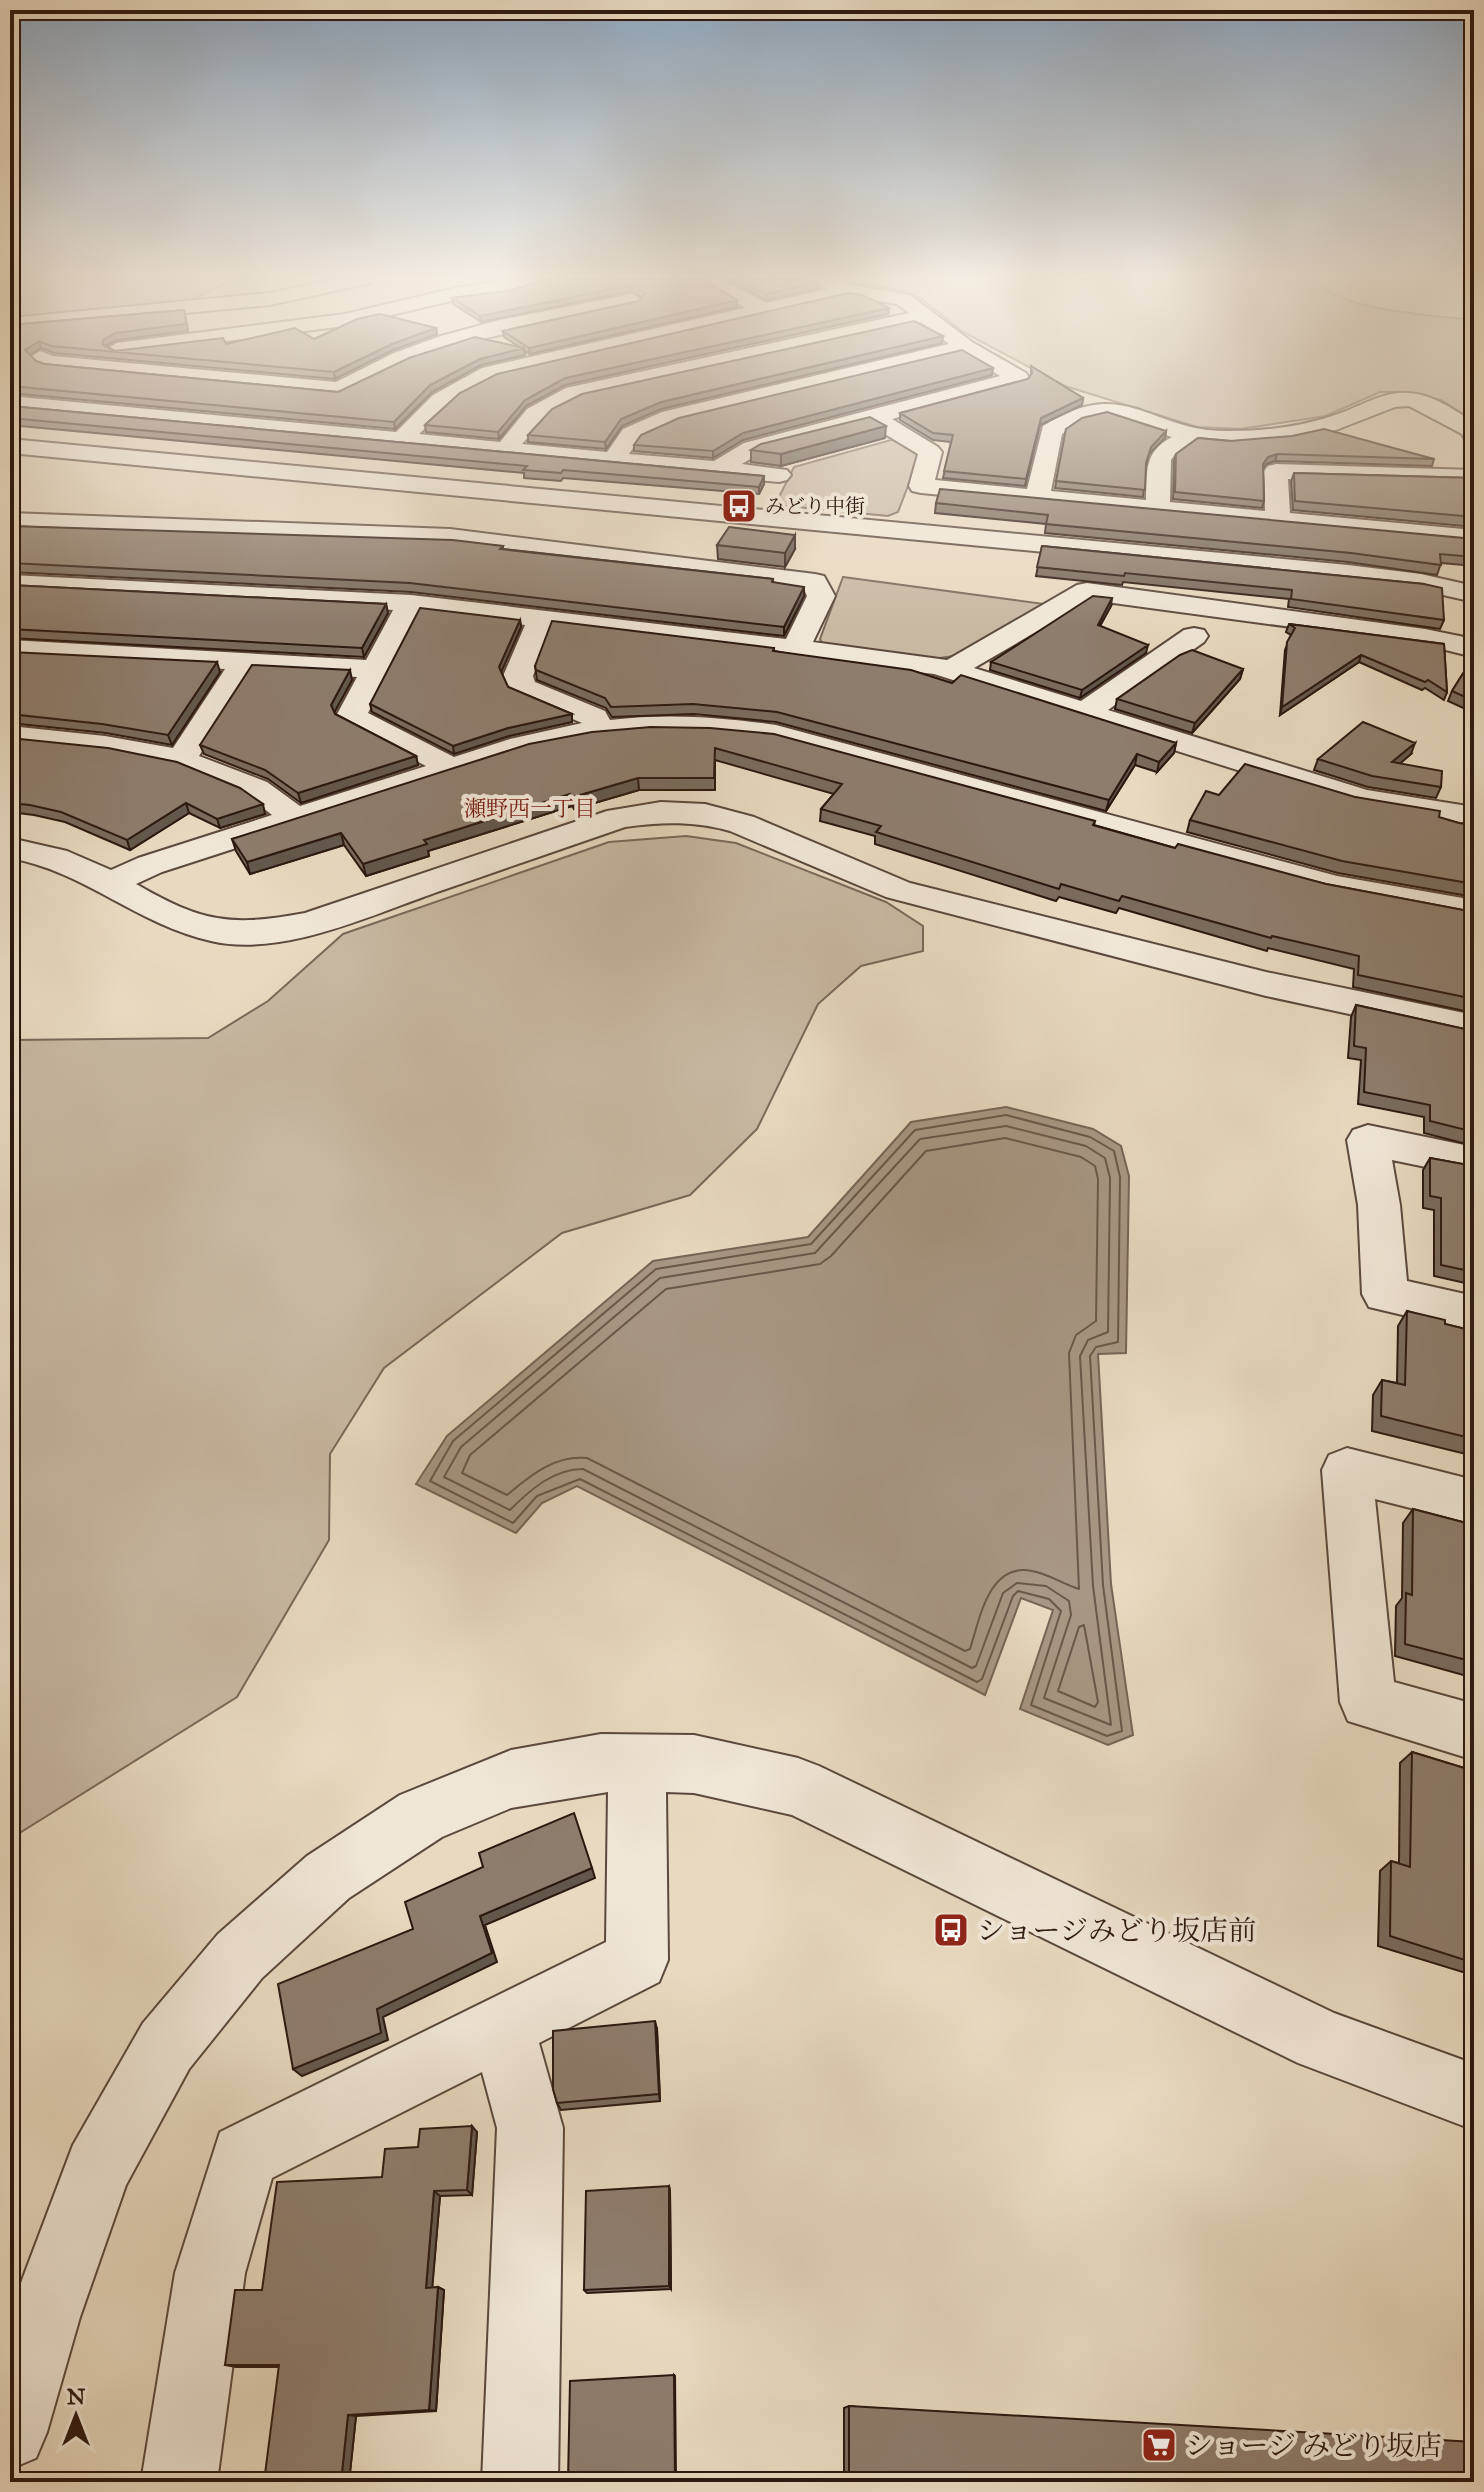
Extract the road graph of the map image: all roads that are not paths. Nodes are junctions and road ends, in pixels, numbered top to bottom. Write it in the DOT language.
graph roads {
  1 [pos="444,395"];
  2 [pos="568,395"];
  3 [pos="760,395"];
  4 [pos="954,395"];
  5 [pos="10,403"];
  6 [pos="873,417"];
  7 [pos="1193,435"];
  8 [pos="1474,436"];
  9 [pos="402,439"];
  10 [pos="10,446"];
  11 [pos="507,449"];
  12 [pos="614,458"];
  13 [pos="718,469"];
  14 [pos="779,475"];
  15 [pos="1474,477"];
  16 [pos="921,486"];
  17 [pos="1038,497"];
  18 [pos="1158,508"];
  19 [pos="1278,519"];
  20 [pos="10,521"];
  21 [pos="906,531"];
  22 [pos="1474,538"];
  23 [pos="10,583"];
  24 [pos="1474,594"];
  25 [pos="411,603"];
  26 [pos="541,619"];
  27 [pos="1194,636"];
  28 [pos="1474,648"];
  29 [pos="10,649"];
  30 [pos="795,650"];
  31 [pos="246,660"];
  32 [pos="376,669"];
  33 [pos="950,670"];
  34 [pos="1087,711"];
  35 [pos="600,730"];
  36 [pos="10,735"];
  37 [pos="182,758"];
  38 [pos="450,769"];
  39 [pos="1474,817"];
  40 [pos="295,818"];
  41 [pos="10,848"];
  42 [pos="108,884"];
  43 [pos="1474,911"];
  44 [pos="1474,1028"];
  45 [pos="1474,1162"];
  46 [pos="1474,1314"];
  47 [pos="1474,1502"];
  48 [pos="1474,1732"];
  49 [pos="637,1763"];
  50 [pos="502,2027"];
  51 [pos="1474,2097"];
  52 [pos="10,2432"];
  53 [pos="179,2482"];
  54 [pos="520,2482"];
  1 -- 9 [label="street"];
  2 -- 11 [label="street"];
  3 -- 12 [label="street"];
  4 -- 6 [label="street"];
  5 -- 9 [label="street"];
  6 -- 13 [label="street"];
  6 -- 16 [label="street"];
  7 -- 8 [label="street"];
  7 -- 17 [label="street"];
  7 -- 18 [label="street"];
  9 -- 11 [label="street"];
  10 -- 21 [label="street"];
  11 -- 12 [label="street"];
  12 -- 13 [label="street"];
  13 -- 14 [label="street"];
  15 -- 19 [label="street"];
  16 -- 17 [label="street"];
  16 -- 21 [label="street"];
  17 -- 18 [label="street"];
  18 -- 19 [label="street"];
  19 -- 22 [label="street"];
  20 -- 30 [label="street"];
  21 -- 24 [label="street"];
  23 -- 25 [label="street"];
  25 -- 26 [label="street"];
  25 -- 32 [label="street"];
  26 -- 30 [label="street"];
  26 -- 35 [label="street"];
  27 -- 34 [label="street"];
  28 -- 33 [label="street"];
  29 -- 31 [label="street"];
  30 -- 33 [label="street"];
  31 -- 32 [label="street"];
  31 -- 37 [label="street"];
  32 -- 38 [label="street"];
  33 -- 34 [label="street"];
  34 -- 39 [label="street"];
  35 -- 38 [label="street"];
  35 -- 43 [label="street"];
  36 -- 37 [label="street"];
  37 -- 40 [label="street"];
  38 -- 40 [label="street"];
  40 -- 42 [label="street"];
  41 -- 42 [label="street"];
  42 -- 44 [label="street"];
  45 -- 46 [label="street"];
  47 -- 48 [label="street"];
  49 -- 50 [label="street"];
  49 -- 51 [label="street"];
  49 -- 52 [label="street"];
  50 -- 53 [label="street"];
  50 -- 54 [label="street"];
}
